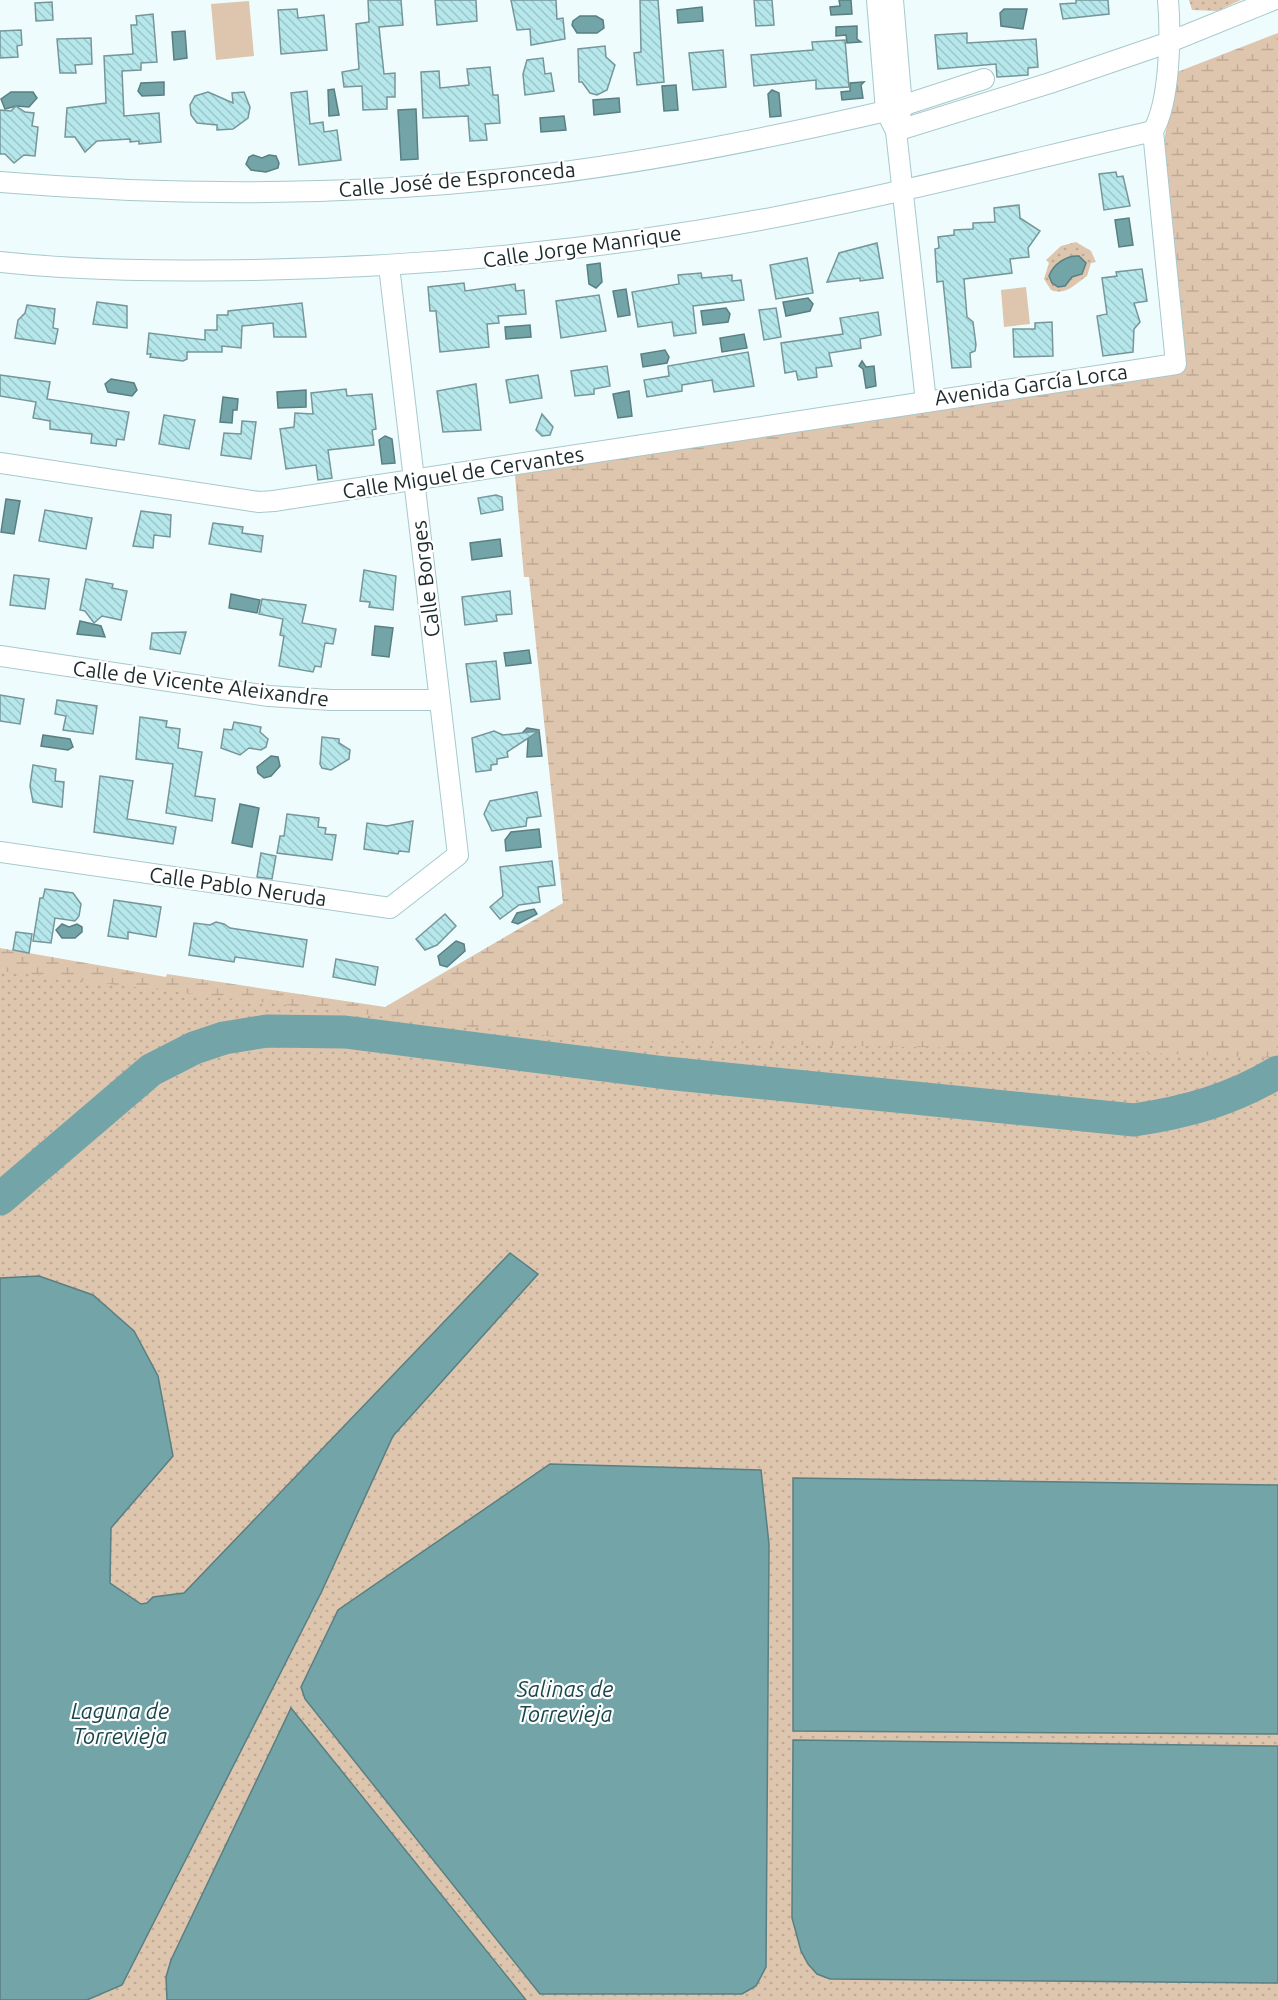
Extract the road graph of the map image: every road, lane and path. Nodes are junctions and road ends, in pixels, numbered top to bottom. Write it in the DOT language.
graph roads {
  1 [pos="877,0"];
  2 [pos="893,0"];
  3 [pos="1168,0"];
  4 [pos="1273,0"];
  5 [pos="1167,43"];
  6 [pos="984,79"];
  7 [pos="894,109"];
  8 [pos="896,131"];
  9 [pos="1153,131"];
  10 [pos="0,182"];
  11 [pos="903,189"];
  12 [pos="0,262"];
  13 [pos="389,266"];
  14 [pos="926,402"];
  15 [pos="0,463"];
  16 [pos="413,480"];
  17 [pos="0,656"];
  18 [pos="439,700"];
  19 [pos="0,852"];
  20 [pos="458,855"];
  1 -- 7 [label="street, Avenida García Lorca"];
  2 -- 7 [label="street, Avenida García Lorca"];
  3 -- 5 [label="street, Avenida García Lorca"];
  4 -- 5 [label="street"];
  5 -- 8 [label="street"];
  5 -- 9 [label="street, Avenida García Lorca"];
  6 -- 7 [label="street, Calle José de Espronceda"];
  7 -- 8 [label="street, Avenida García Lorca"];
  7 -- 10 [label="street, Calle José de Espronceda"];
  8 -- 11 [label="street, Avenida García Lorca"];
  9 -- 11 [label="street, Calle Jorge Manrique"];
  9 -- 14 [label="street, Avenida García Lorca"];
  11 -- 13 [label="street, Calle Jorge Manrique"];
  11 -- 14 [label="street, Avenida García Lorca"];
  12 -- 13 [label="street, Calle Jorge Manrique"];
  13 -- 16 [label="street, Calle Borges"];
  14 -- 16 [label="street, Calle Miguel de Cervantes"];
  15 -- 16 [label="street, Calle Miguel de Cervantes"];
  16 -- 18 [label="street, Calle Borges"];
  17 -- 18 [label="street, Calle de Vicente Aleixandre"];
  18 -- 20 [label="street, Calle Borges"];
  19 -- 20 [label="street, Calle Pablo Neruda"];
}
